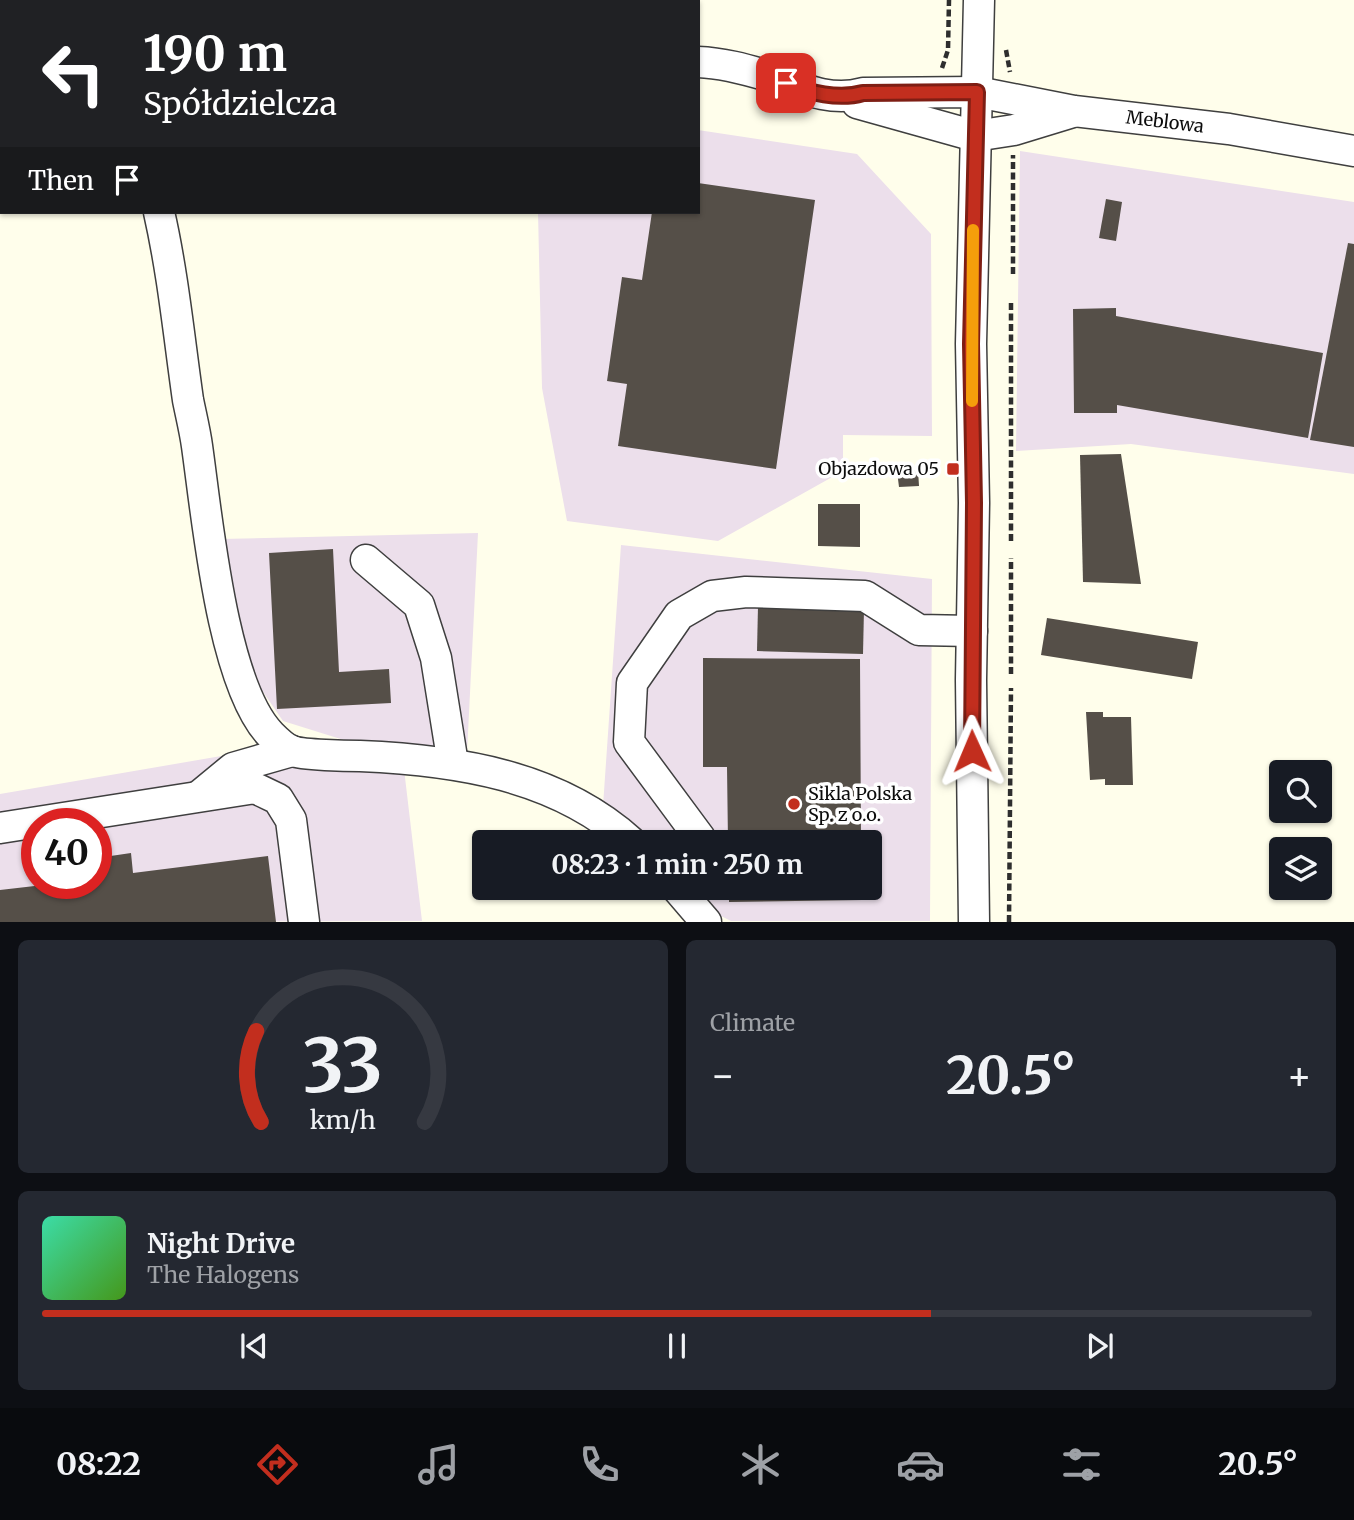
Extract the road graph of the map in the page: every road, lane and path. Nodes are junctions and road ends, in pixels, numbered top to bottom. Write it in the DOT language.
graph roads {
  1 [pos="979,0"];
  2 [pos="1006,48"];
  3 [pos="700,62"];
  4 [pos="1012,80"];
  5 [pos="977,92"];
  6 [pos="849,97"];
  7 [pos="1074,111"];
  8 [pos="975,136"];
  9 [pos="1013,144"];
  10 [pos="1354,151"];
  11 [pos="1005,179"];
  12 [pos="1013,180"];
  13 [pos="159,214"];
  14 [pos="1013,274"];
  15 [pos="1011,302"];
  16 [pos="1011,541"];
  17 [pos="1011,558"];
  18 [pos="366,560"];
  19 [pos="972,631"];
  20 [pos="1011,674"];
  21 [pos="1011,688"];
  22 [pos="292,751"];
  23 [pos="453,764"];
  24 [pos="199,796"];
  25 [pos="0,828"];
  26 [pos="618,830"];
  27 [pos="694,830"];
  28 [pos="687,900"];
  29 [pos="304,922"];
  30 [pos="706,922"];
  31 [pos="974,922"];
  32 [pos="1009,922"];
  1 -- 5 [label="street"];
  2 -- 4 [label="path"];
  3 -- 6 [label="street"];
  5 -- 6 [label="street, Meblowa"];
  5 -- 7 [label="street, Meblowa"];
  5 -- 8 [label="street"];
  6 -- 8 [label="street"];
  7 -- 8 [label="street"];
  7 -- 10 [label="street, Meblowa"];
  8 -- 19 [label="street"];
  9 -- 12 [label="path"];
  11 -- 12 [label="path"];
  12 -- 14 [label="path"];
  13 -- 22 [label="street"];
  15 -- 16 [label="path"];
  17 -- 20 [label="path"];
  18 -- 23 [label="street"];
  19 -- 27 [label="street"];
  19 -- 31 [label="street"];
  21 -- 32 [label="path"];
  22 -- 23 [label="street"];
  22 -- 24 [label="street"];
  23 -- 26 [label="street"];
  24 -- 25 [label="street"];
  24 -- 29 [label="street"];
  28 -- 30 [label="street"];
}
